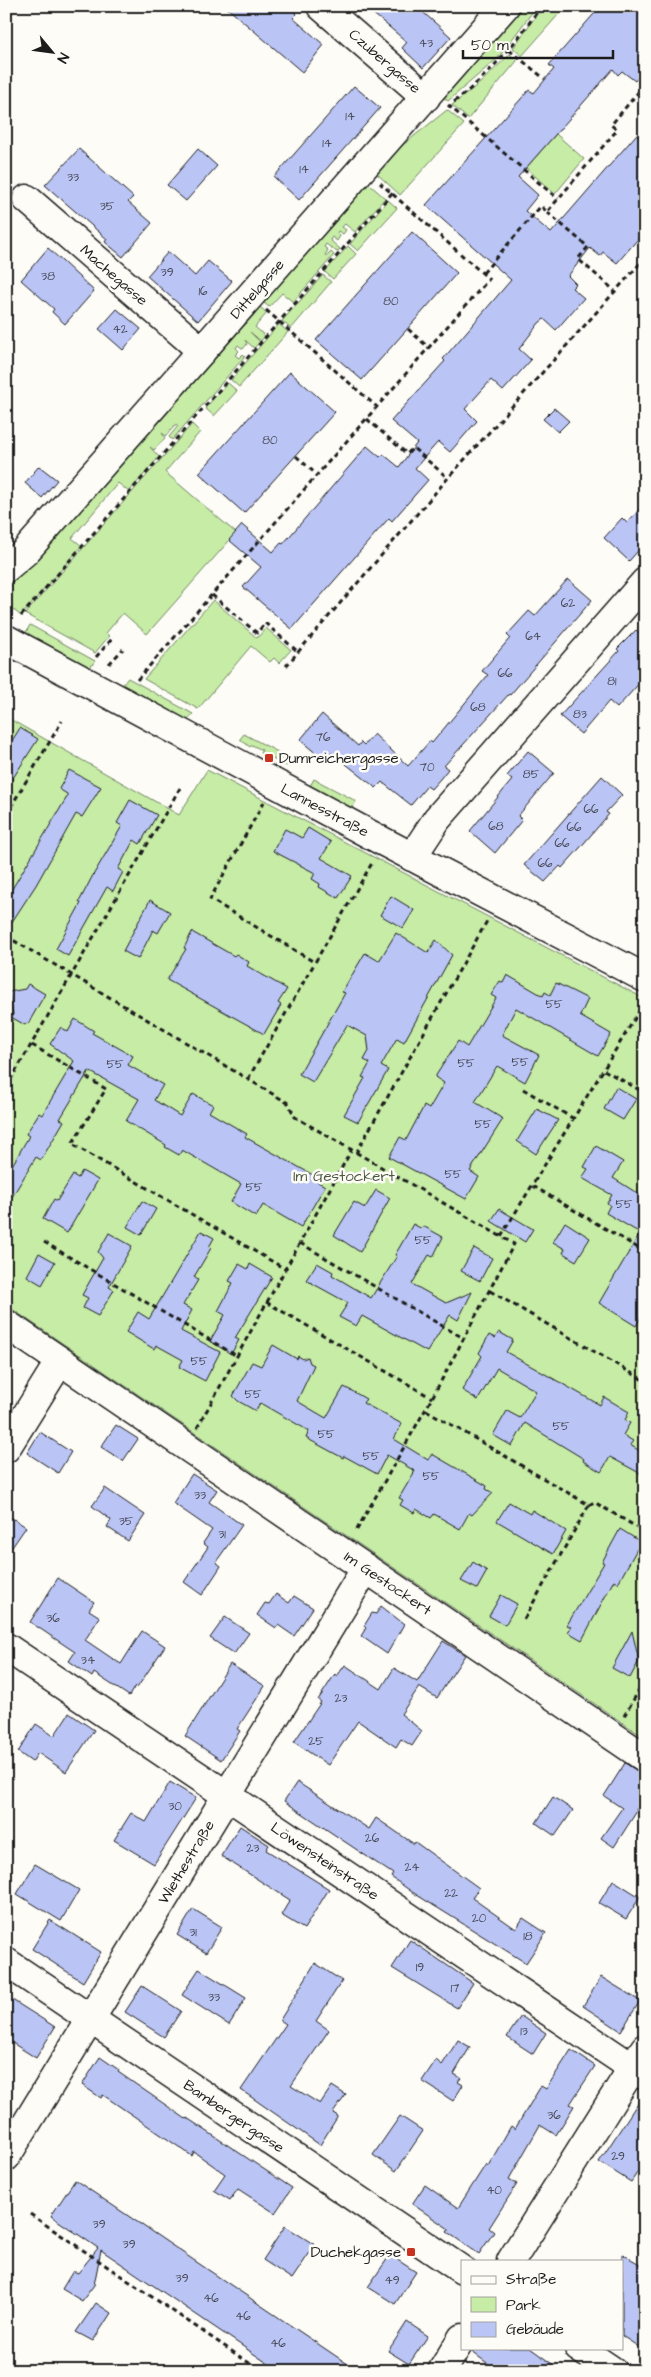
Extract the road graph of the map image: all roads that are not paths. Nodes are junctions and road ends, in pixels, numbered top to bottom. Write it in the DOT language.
graph roads {
  1 [pos="321,6"];
  2 [pos="505,6"];
  3 [pos="428,94"];
  4 [pos="27,199"];
  5 [pos="202,351"];
  6 [pos="6,568"];
  7 [pos="645,582"];
  8 [pos="6,639"];
  9 [pos="412,857"];
  10 [pos="645,978"];
  11 [pos="6,1324"];
  12 [pos="60,1361"];
  13 [pos="6,1448"];
  14 [pos="366,1568"];
  15 [pos="6,1646"];
  16 [pos="645,1758"];
  17 [pos="226,1795"];
  18 [pos="6,1962"];
  19 [pos="91,2020"];
  20 [pos="641,2064"];
  21 [pos="6,2156"];
  22 [pos="512,2260"];
  23 [pos="461,2269"];
  24 [pos="461,2340"];
  25 [pos="582,2350"];
  26 [pos="442,2371"];
  27 [pos="613,2371"];
  1 -- 3 [label="street, Czubergasse"];
  2 -- 3 [label="street, Dittelgasse"];
  3 -- 5 [label="street, Dittelgasse"];
  4 -- 5 [label="street, Machegasse"];
  5 -- 6 [label="street, Dittelgasse"];
  7 -- 9 [label="street"];
  8 -- 9 [label="street, Lannesstraße"];
  9 -- 10 [label="street, Lannesstraße"];
  11 -- 12 [label="street, Im Gestockert"];
  12 -- 13 [label="street"];
  12 -- 14 [label="street, Im Gestockert"];
  14 -- 16 [label="street, Im Gestockert"];
  14 -- 17 [label="street, Wiethestraße"];
  15 -- 17 [label="street, Löwensteinstraße"];
  17 -- 19 [label="street, Wiethestraße"];
  17 -- 20 [label="street, Löwensteinstraße"];
  18 -- 19 [label="street, Bambergergasse"];
  19 -- 21 [label="street, Wiethestraße"];
  19 -- 23 [label="street, Bambergergasse"];
  20 -- 22 [label="street"];
  24 -- 26 [label="street"];
  25 -- 27 [label="street"];
}
